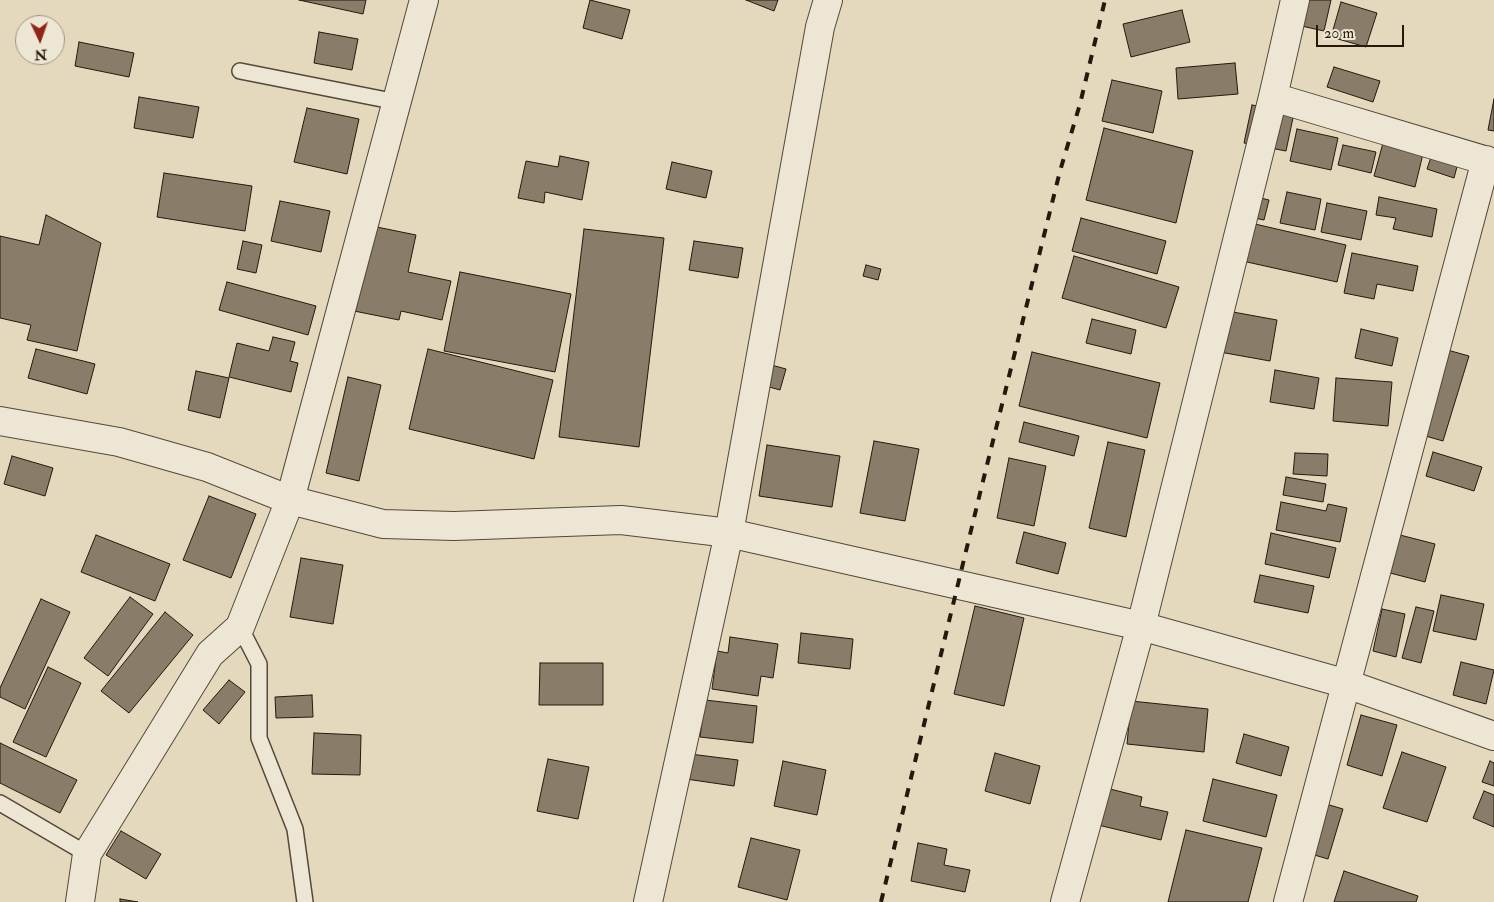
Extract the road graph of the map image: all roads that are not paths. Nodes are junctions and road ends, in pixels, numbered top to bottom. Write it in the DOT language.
graph roads {
  1 [pos="424,0"];
  2 [pos="828,0"];
  3 [pos="1295,0"];
  4 [pos="240,71"];
  5 [pos="1273,97"];
  6 [pos="397,102"];
  7 [pos="1490,162"];
  8 [pos="0,421"];
  9 [pos="290,500"];
  10 [pos="729,533"];
  11 [pos="1141,626"];
  12 [pos="240,627"];
  13 [pos="1347,684"];
  14 [pos="1494,736"];
  15 [pos="0,803"];
  16 [pos="87,854"];
  17 [pos="80,902"];
  18 [pos="306,902"];
  19 [pos="648,902"];
  20 [pos="1065,902"];
  21 [pos="1288,902"];
  1 -- 6 [label="street"];
  2 -- 10 [label="street"];
  3 -- 5 [label="street"];
  4 -- 6 [label="lane"];
  5 -- 7 [label="street"];
  5 -- 11 [label="street"];
  6 -- 9 [label="street"];
  7 -- 13 [label="street"];
  8 -- 9 [label="street"];
  9 -- 10 [label="street"];
  9 -- 12 [label="street"];
  10 -- 11 [label="street"];
  10 -- 19 [label="street"];
  11 -- 13 [label="street"];
  11 -- 20 [label="street"];
  12 -- 16 [label="street"];
  12 -- 18 [label="lane"];
  13 -- 14 [label="street"];
  13 -- 21 [label="street"];
  15 -- 16 [label="lane"];
  16 -- 17 [label="street"];
}
